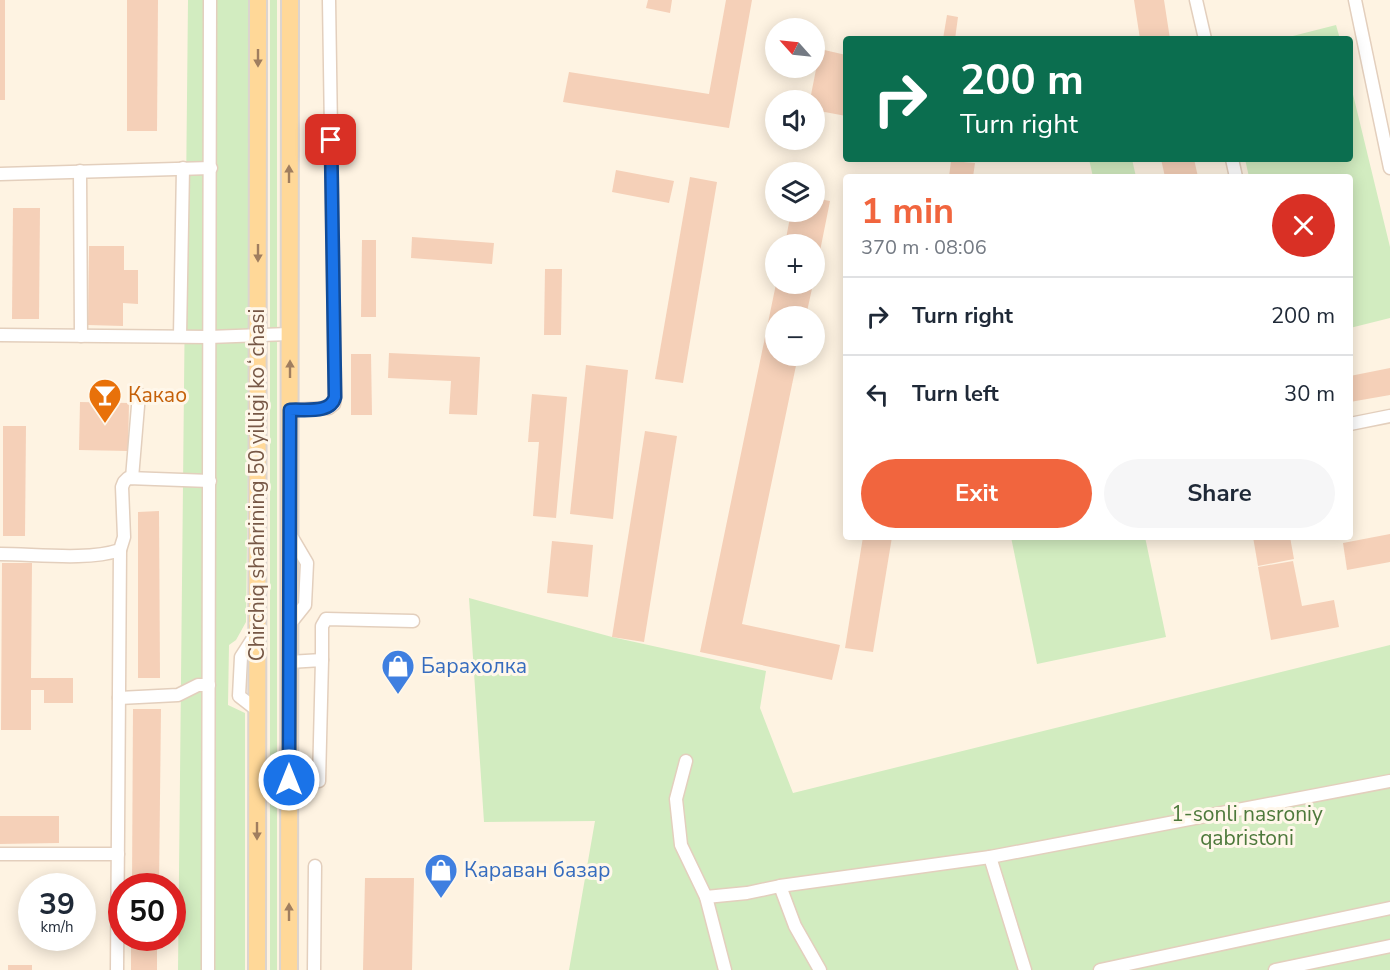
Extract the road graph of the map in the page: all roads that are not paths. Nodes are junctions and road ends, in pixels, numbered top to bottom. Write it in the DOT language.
graph roads {
  1 [pos="210,0"];
  2 [pos="258,0"];
  3 [pos="290,0"];
  4 [pos="329,0"];
  5 [pos="1196,0"];
  6 [pos="1355,0"];
  7 [pos="1204,36"];
  8 [pos="183,168"];
  9 [pos="211,168"];
  10 [pos="1390,168"];
  11 [pos="80,171"];
  12 [pos="0,174"];
  13 [pos="258,334"];
  14 [pos="289,334"];
  15 [pos="0,335"];
  16 [pos="81,336"];
  17 [pos="180,336"];
  18 [pos="209,337"];
  19 [pos="139,394"];
  20 [pos="290,410"];
  21 [pos="1390,416"];
  22 [pos="1353,423"];
  23 [pos="132,478"];
  24 [pos="210,481"];
  25 [pos="120,550"];
  26 [pos="0,554"];
  27 [pos="413,621"];
  28 [pos="322,660"];
  29 [pos="289,662"];
  30 [pos="209,685"];
  31 [pos="119,698"];
  32 [pos="686,762"];
  33 [pos="319,781"];
  34 [pos="1390,781"];
  35 [pos="0,854"];
  36 [pos="118,854"];
  37 [pos="990,857"];
  38 [pos="315,866"];
  39 [pos="780,886"];
  40 [pos="706,897"];
  41 [pos="1390,908"];
  42 [pos="1390,946"];
  43 [pos="117,970"];
  44 [pos="208,970"];
  45 [pos="257,970"];
  46 [pos="289,970"];
  47 [pos="315,970"];
  48 [pos="725,970"];
  49 [pos="820,970"];
  50 [pos="1025,970"];
  51 [pos="1100,970"];
  52 [pos="1275,970"];
  1 -- 9 [label="street"];
  2 -- 13 [label="main road, Chirchiq shahrining 50 yilligi koʻchasi, one-way"];
  14 -- 3 [label="main road, Chirchiq shahrining 50 yilligi koʻchasi, one-way"];
  4 -- 20 [label="street"];
  5 -- 7 [label="street"];
  6 -- 10 [label="street"];
  8 -- 9 [label="street"];
  8 -- 11 [label="street"];
  8 -- 17 [label="street"];
  9 -- 18 [label="street"];
  11 -- 12 [label="street"];
  11 -- 16 [label="street"];
  13 -- 14 [label="street"];
  13 -- 18 [label="street"];
  13 -- 45 [label="main road, Chirchiq shahrining 50 yilligi koʻchasi, one-way"];
  20 -- 14 [label="main road, Chirchiq shahrining 50 yilligi koʻchasi, one-way"];
  15 -- 16 [label="street"];
  16 -- 17 [label="street"];
  17 -- 18 [label="street"];
  18 -- 24 [label="street"];
  19 -- 23 [label="street"];
  20 -- 29 [label="main road, Chirchiq shahrining 50 yilligi koʻchasi"];
  21 -- 22 [label="street"];
  23 -- 24 [label="street"];
  23 -- 25 [label="street"];
  24 -- 30 [label="street"];
  25 -- 26 [label="street"];
  25 -- 31 [label="street"];
  27 -- 28 [label="street"];
  28 -- 29 [label="street"];
  28 -- 33 [label="street"];
  46 -- 29 [label="main road, Chirchiq shahrining 50 yilligi koʻchasi, one-way"];
  30 -- 31 [label="street"];
  30 -- 44 [label="street"];
  31 -- 36 [label="street"];
  32 -- 40 [label="street"];
  34 -- 37 [label="street"];
  35 -- 36 [label="street"];
  36 -- 43 [label="street"];
  37 -- 39 [label="street"];
  37 -- 50 [label="street"];
  38 -- 47 [label="street"];
  39 -- 40 [label="street"];
  39 -- 49 [label="street"];
  40 -- 48 [label="street"];
  41 -- 51 [label="street"];
  42 -- 52 [label="street"];
}
